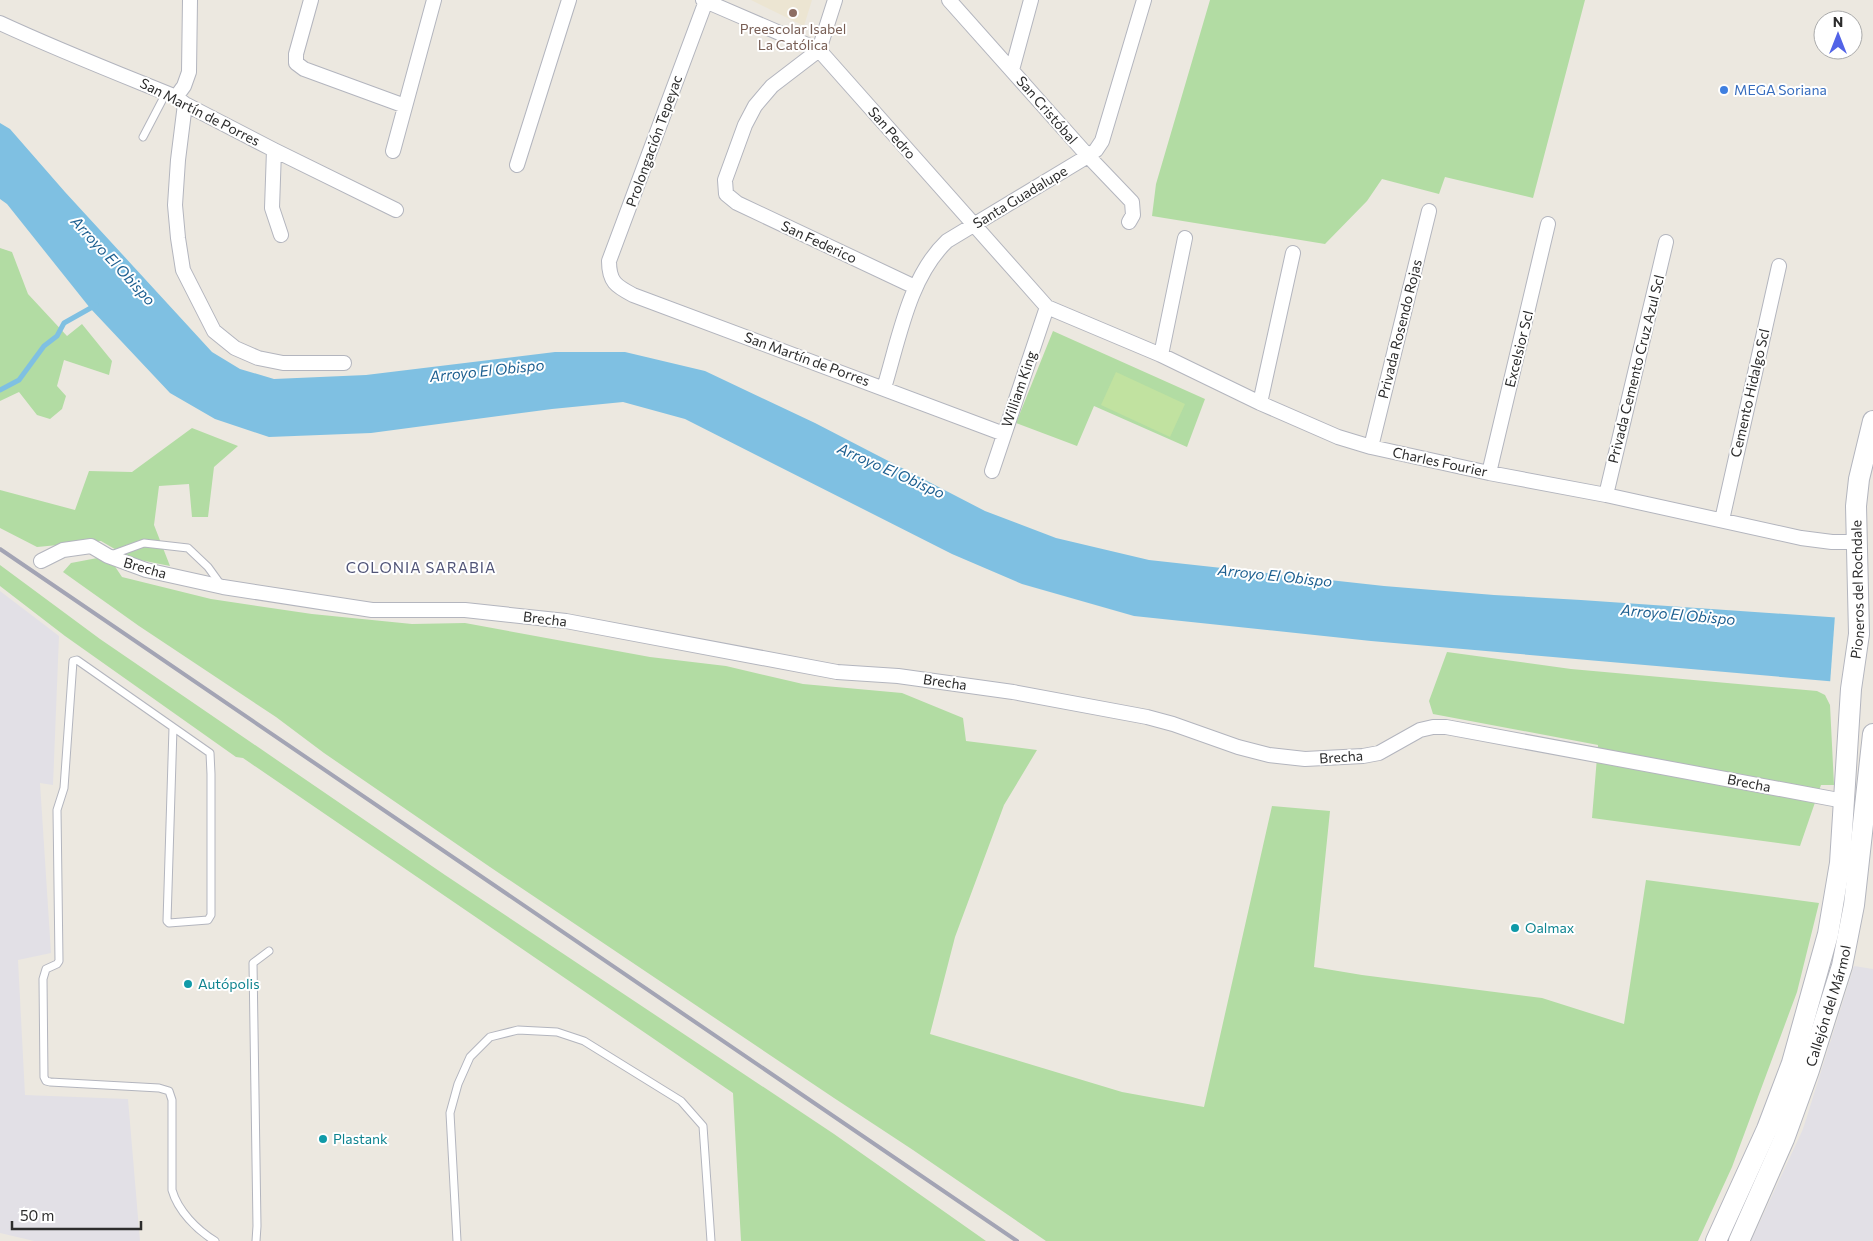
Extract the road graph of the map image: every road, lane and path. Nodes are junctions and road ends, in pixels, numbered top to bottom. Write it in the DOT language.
graph roads {
  1 [pos="190,0"];
  2 [pos="311,0"];
  3 [pos="434,0"];
  4 [pos="569,0"];
  5 [pos="835,0"];
  6 [pos="949,0"];
  7 [pos="1030,0"];
  8 [pos="1144,0"];
  9 [pos="704,1"];
  10 [pos="0,23"];
  11 [pos="819,50"];
  12 [pos="1012,70"];
  13 [pos="176,98"];
  14 [pos="405,106"];
  15 [pos="143,137"];
  16 [pos="274,150"];
  17 [pos="393,151"];
  18 [pos="1088,156"];
  19 [pos="517,165"];
  20 [pos="396,210"];
  21 [pos="1429,211"];
  22 [pos="1129,222"];
  23 [pos="1548,224"];
  24 [pos="973,225"];
  25 [pos="281,235"];
  26 [pos="1185,238"];
  27 [pos="1666,242"];
  28 [pos="1293,253"];
  29 [pos="1779,266"];
  30 [pos="613,281"];
  31 [pos="915,287"];
  32 [pos="1047,307"];
  33 [pos="1161,355"];
  34 [pos="344,363"];
  35 [pos="884,388"];
  36 [pos="1260,403"];
  37 [pos="1873,421"];
  38 [pos="1004,434"];
  39 [pos="1371,447"];
  40 [pos="992,471"];
  41 [pos="1489,473"];
  42 [pos="1606,495"];
  43 [pos="1722,520"];
  44 [pos="1856,542"];
  45 [pos="108,556"];
  46 [pos="41,561"];
  47 [pos="223,587"];
  48 [pos="173,728"];
  49 [pos="1873,734"];
  50 [pos="1846,759"];
  51 [pos="1844,801"];
  52 [pos="269,951"];
  53 [pos="1739,1191"];
  54 [pos="1759,1198"];
  55 [pos="215,1241"];
  56 [pos="256,1241"];
  57 [pos="457,1241"];
  58 [pos="711,1241"];
  59 [pos="1716,1241"];
  60 [pos="1739,1241"];
  1 -- 13 [label="street"];
  2 -- 14 [label="street"];
  3 -- 14 [label="street"];
  4 -- 19 [label="street"];
  5 -- 11 [label="street"];
  6 -- 12 [label="street, San Cristóbal"];
  7 -- 12 [label="street"];
  8 -- 18 [label="street, Santa Guadalupe"];
  9 -- 11 [label="street, San Pedro"];
  9 -- 30 [label="street, Prolongación Tepeyac"];
  10 -- 13 [label="street, San Martín de Porres"];
  11 -- 24 [label="street, San Pedro"];
  11 -- 31 [label="street, San Federico"];
  12 -- 18 [label="street, San Cristóbal"];
  13 -- 15 [label="lane"];
  13 -- 16 [label="street, San Martín de Porres"];
  13 -- 34 [label="street"];
  14 -- 17 [label="street"];
  16 -- 20 [label="street, San Martín de Porres"];
  16 -- 25 [label="street"];
  18 -- 22 [label="street, San Cristóbal"];
  18 -- 24 [label="street, Santa Guadalupe"];
  21 -- 39 [label="street, Privada Rosendo Rojas"];
  23 -- 41 [label="street, Excelsior Scl"];
  24 -- 31 [label="street, Santa Guadalupe"];
  24 -- 32 [label="street, San Pedro"];
  26 -- 33 [label="street"];
  27 -- 42 [label="street, Privada Cemento Cruz Azul Scl"];
  28 -- 36 [label="street"];
  29 -- 43 [label="street, Cemento Hidalgo Scl"];
  30 -- 35 [label="street, San Martín de Porres"];
  31 -- 35 [label="street, Santa Guadalupe"];
  32 -- 33 [label="street, Charles Fourier"];
  32 -- 38 [label="street, William King"];
  33 -- 36 [label="street, Charles Fourier"];
  35 -- 38 [label="street, San Martín de Porres"];
  36 -- 39 [label="street, Charles Fourier"];
  37 -- 44 [label="street, Pioneros del Rochdale"];
  38 -- 40 [label="street, William King"];
  39 -- 41 [label="street, Charles Fourier"];
  41 -- 42 [label="street, Charles Fourier"];
  42 -- 43 [label="street, Charles Fourier"];
  43 -- 44 [label="street, Charles Fourier"];
  44 -- 50 [label="street, Pioneros del Rochdale"];
  45 -- 46 [label="street, Brecha"];
  45 -- 47 [label="street, Brecha"];
  45 -- 47 [label="lane"];
  47 -- 51 [label="street, Brecha"];
  48 -- 48 [label="lane"];
  48 -- 55 [label="lane"];
  49 -- 54 [label="street, Callejón del Mármol"];
  50 -- 51 [label="street, Callejón del Mármol"];
  51 -- 53 [label="street, Callejón del Mármol"];
  52 -- 56 [label="lane"];
  53 -- 54 [label="street"];
  53 -- 59 [label="street, Callejón del Mármol"];
  54 -- 60 [label="street, Callejón del Mármol"];
  57 -- 58 [label="lane"];
}
